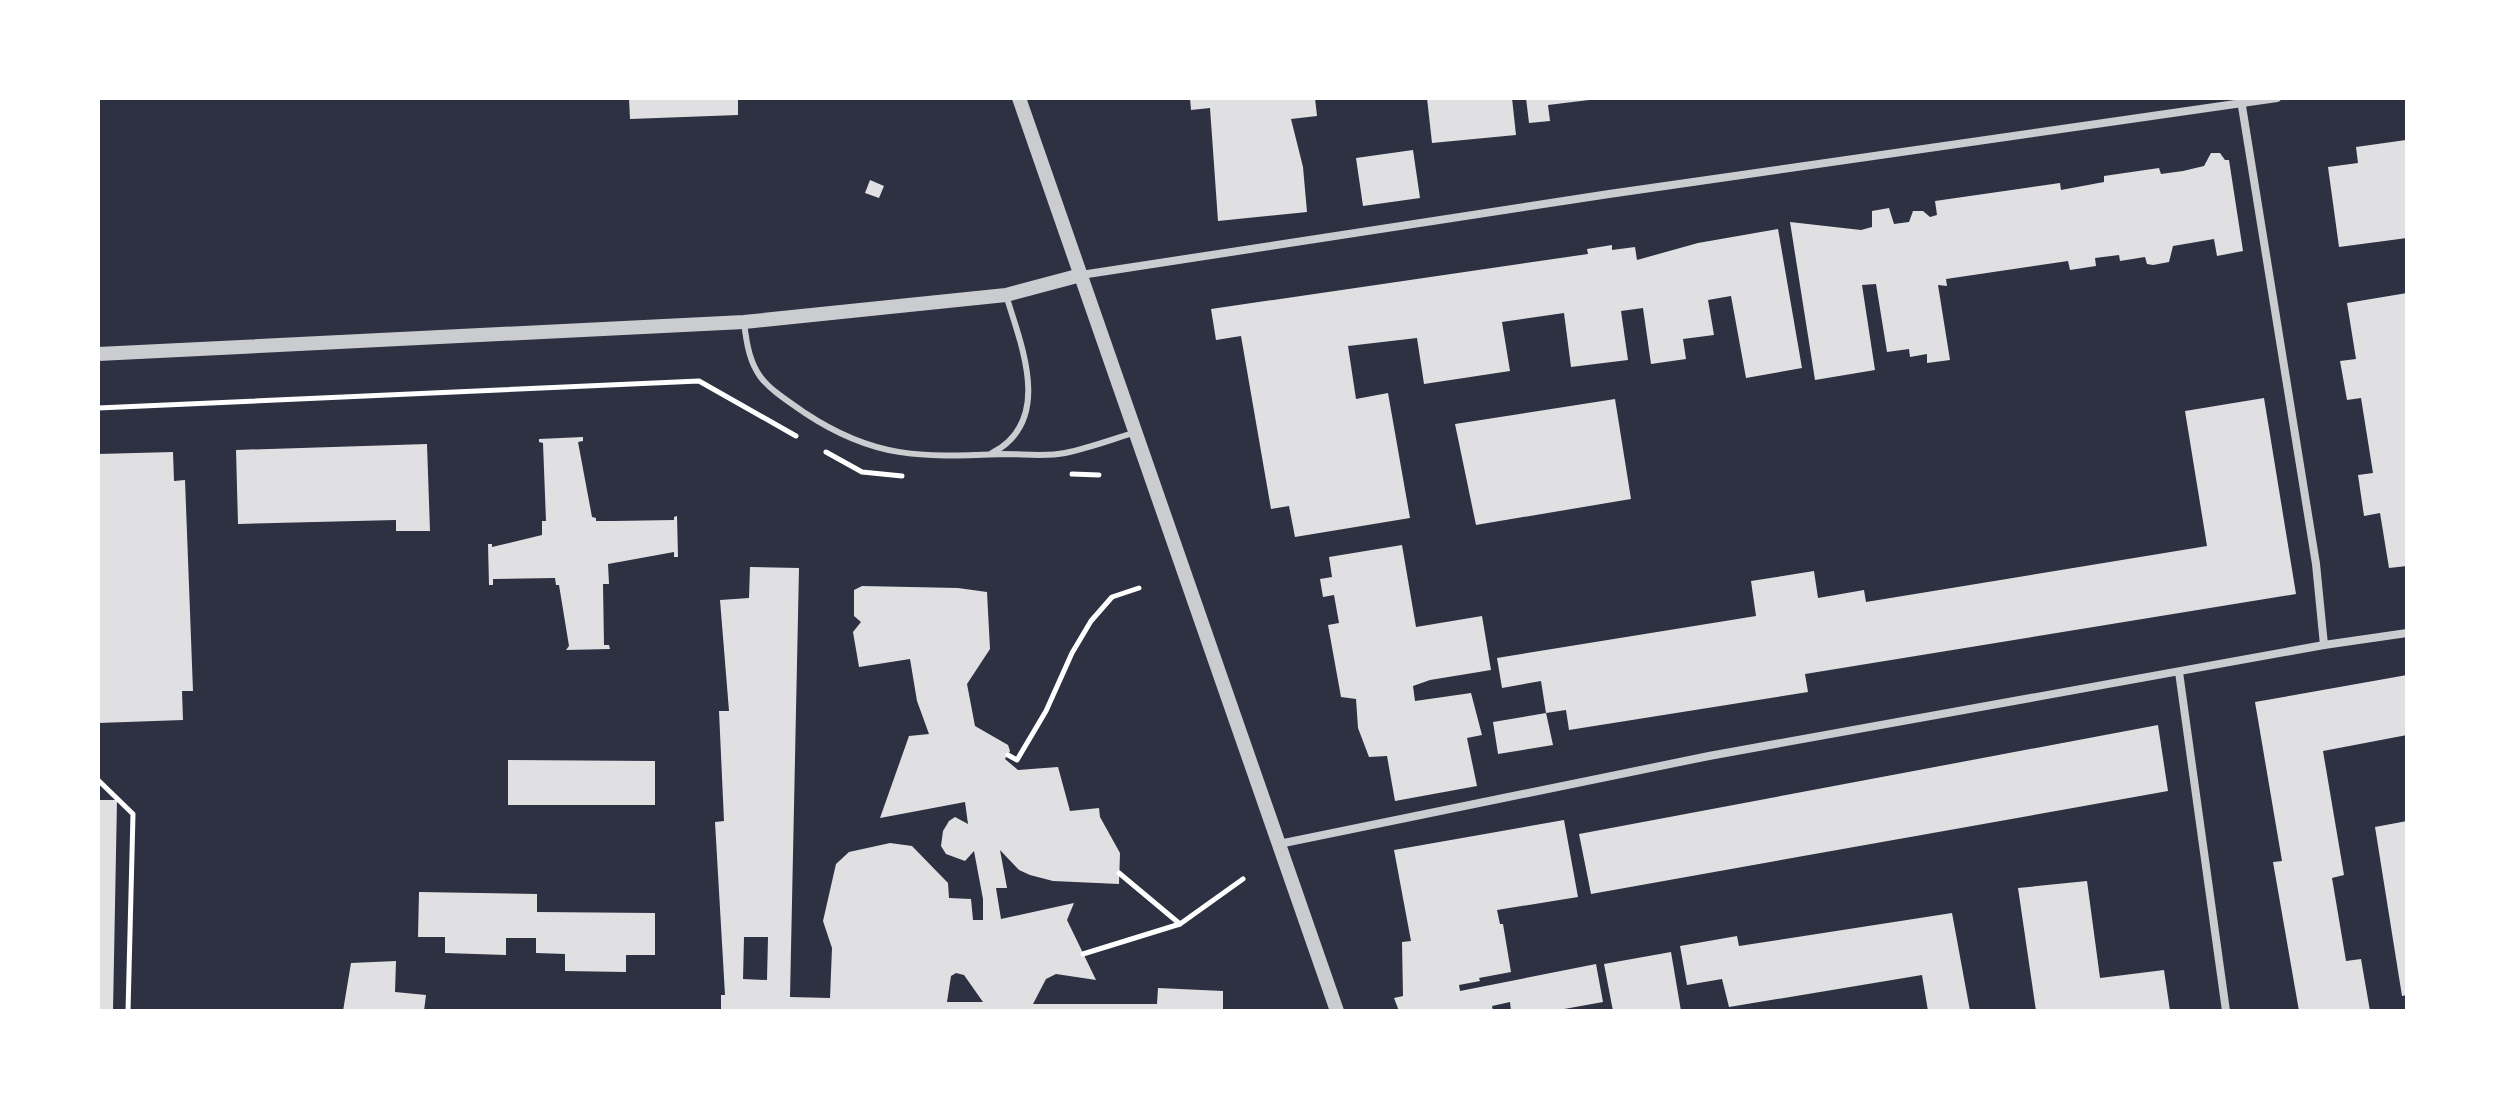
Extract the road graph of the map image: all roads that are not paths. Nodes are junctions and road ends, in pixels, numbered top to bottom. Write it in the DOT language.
graph roads {
  1 [pos="1019,98"];
  2 [pos="2277,98"];
  3 [pos="2241,101"];
  4 [pos="1081,275"];
  5 [pos="1006,295"];
  6 [pos="744,322"];
  7 [pos="98,354"];
  8 [pos="1136,432"];
  9 [pos="989,455"];
  10 [pos="2407,633"];
  11 [pos="2324,645"];
  12 [pos="2179,672"];
  13 [pos="1279,844"];
  14 [pos="1337,1011"];
  15 [pos="2226,1011"];
  1 -- 4 [label="street"];
  2 -- 3 [label="street"];
  3 -- 4 [label="street"];
  3 -- 11 [label="street"];
  4 -- 5 [label="street"];
  4 -- 8 [label="street"];
  5 -- 6 [label="street"];
  5 -- 9 [label="lane"];
  6 -- 7 [label="street"];
  6 -- 9 [label="lane"];
  8 -- 9 [label="lane"];
  8 -- 13 [label="street"];
  10 -- 11 [label="street"];
  11 -- 12 [label="street"];
  12 -- 13 [label="street"];
  12 -- 15 [label="street"];
  13 -- 14 [label="street"];
}
